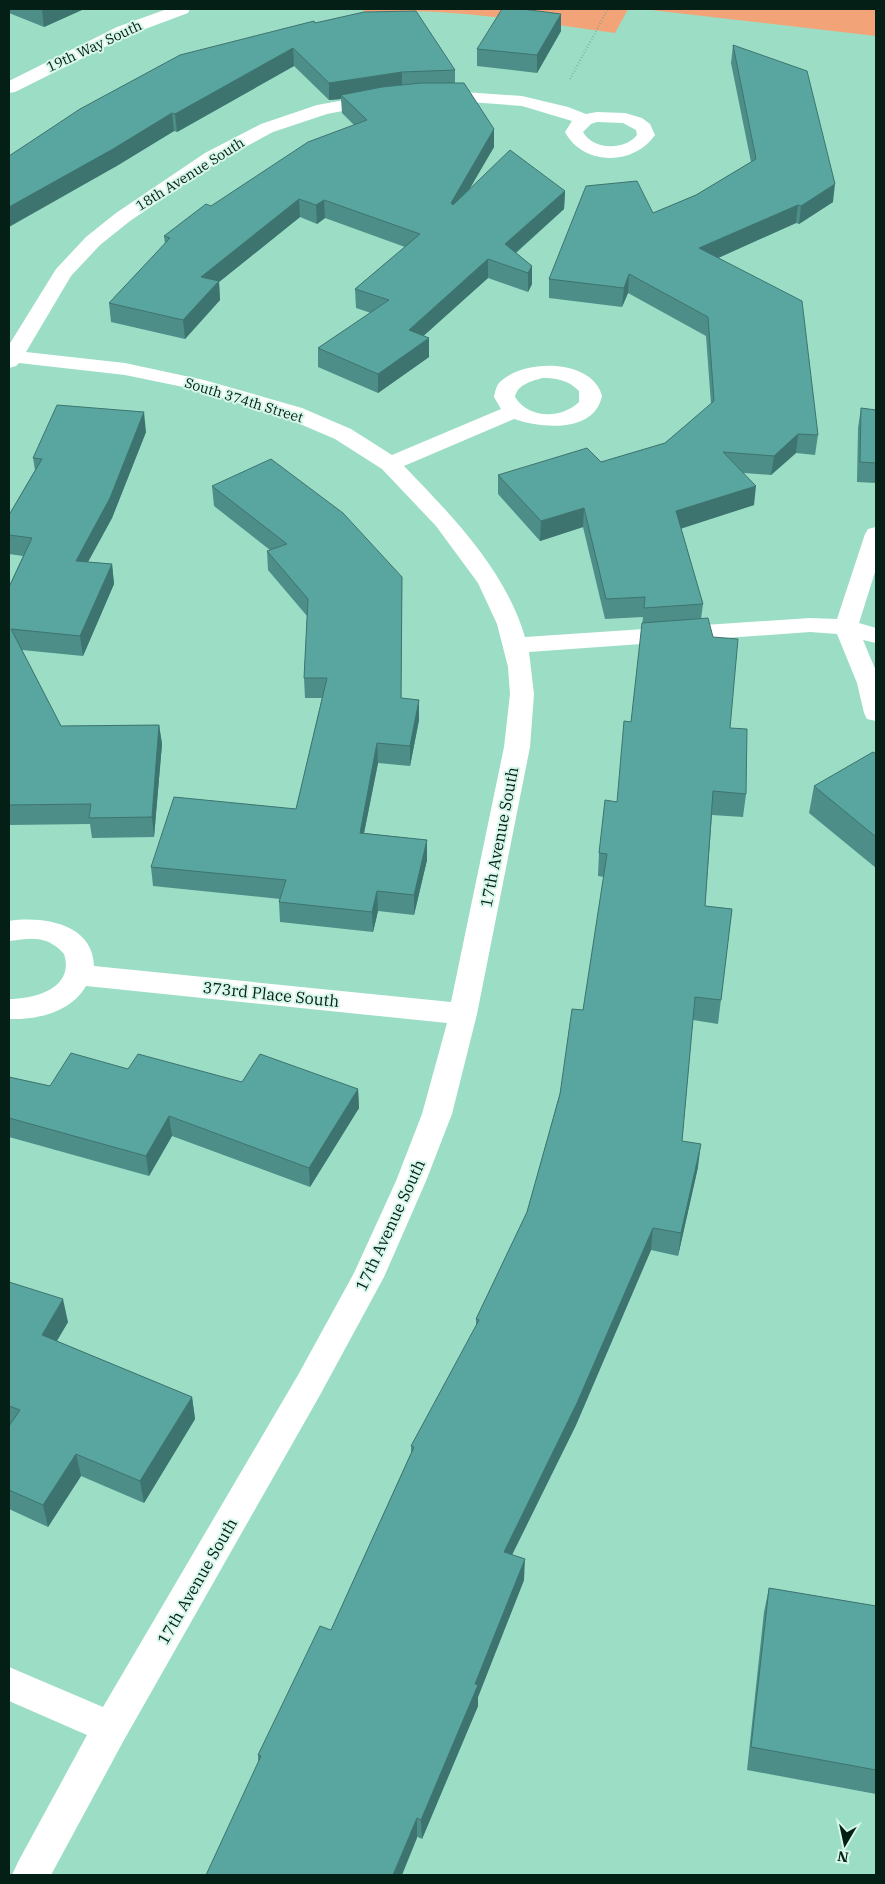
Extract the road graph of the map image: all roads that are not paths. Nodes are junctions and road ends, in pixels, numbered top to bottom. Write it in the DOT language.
graph roads {
  1 [pos="182,9"];
  2 [pos="9,88"];
  3 [pos="416,95"];
  4 [pos="392,97"];
  5 [pos="585,120"];
  6 [pos="10,358"];
  7 [pos="514,411"];
  8 [pos="390,464"];
  9 [pos="444,521"];
  10 [pos="876,534"];
  11 [pos="846,627"];
  12 [pos="876,636"];
  13 [pos="515,645"];
  14 [pos="876,714"];
  15 [pos="9,931"];
  16 [pos="79,974"];
  17 [pos="9,1009"];
  18 [pos="464,1014"];
  19 [pos="9,1684"];
  20 [pos="112,1728"];
  21 [pos="31,1875"];
  1 -- 2 [label="street, 19th Way South"];
  3 -- 5 [label="street"];
  4 -- 6 [label="street, 18th Avenue South"];
  6 -- 8 [label="street, South 374th Street"];
  7 -- 8 [label="street"];
  8 -- 9 [label="street, South 374th Street"];
  9 -- 13 [label="street, 17th Avenue South"];
  10 -- 11 [label="street"];
  11 -- 12 [label="street"];
  11 -- 13 [label="street"];
  11 -- 14 [label="street"];
  13 -- 18 [label="street, 17th Avenue South"];
  15 -- 16 [label="street"];
  16 -- 17 [label="street"];
  16 -- 18 [label="street, 373rd Place South"];
  18 -- 20 [label="street, 17th Avenue South"];
  19 -- 20 [label="street"];
  20 -- 21 [label="street, 17th Avenue South"];
}
